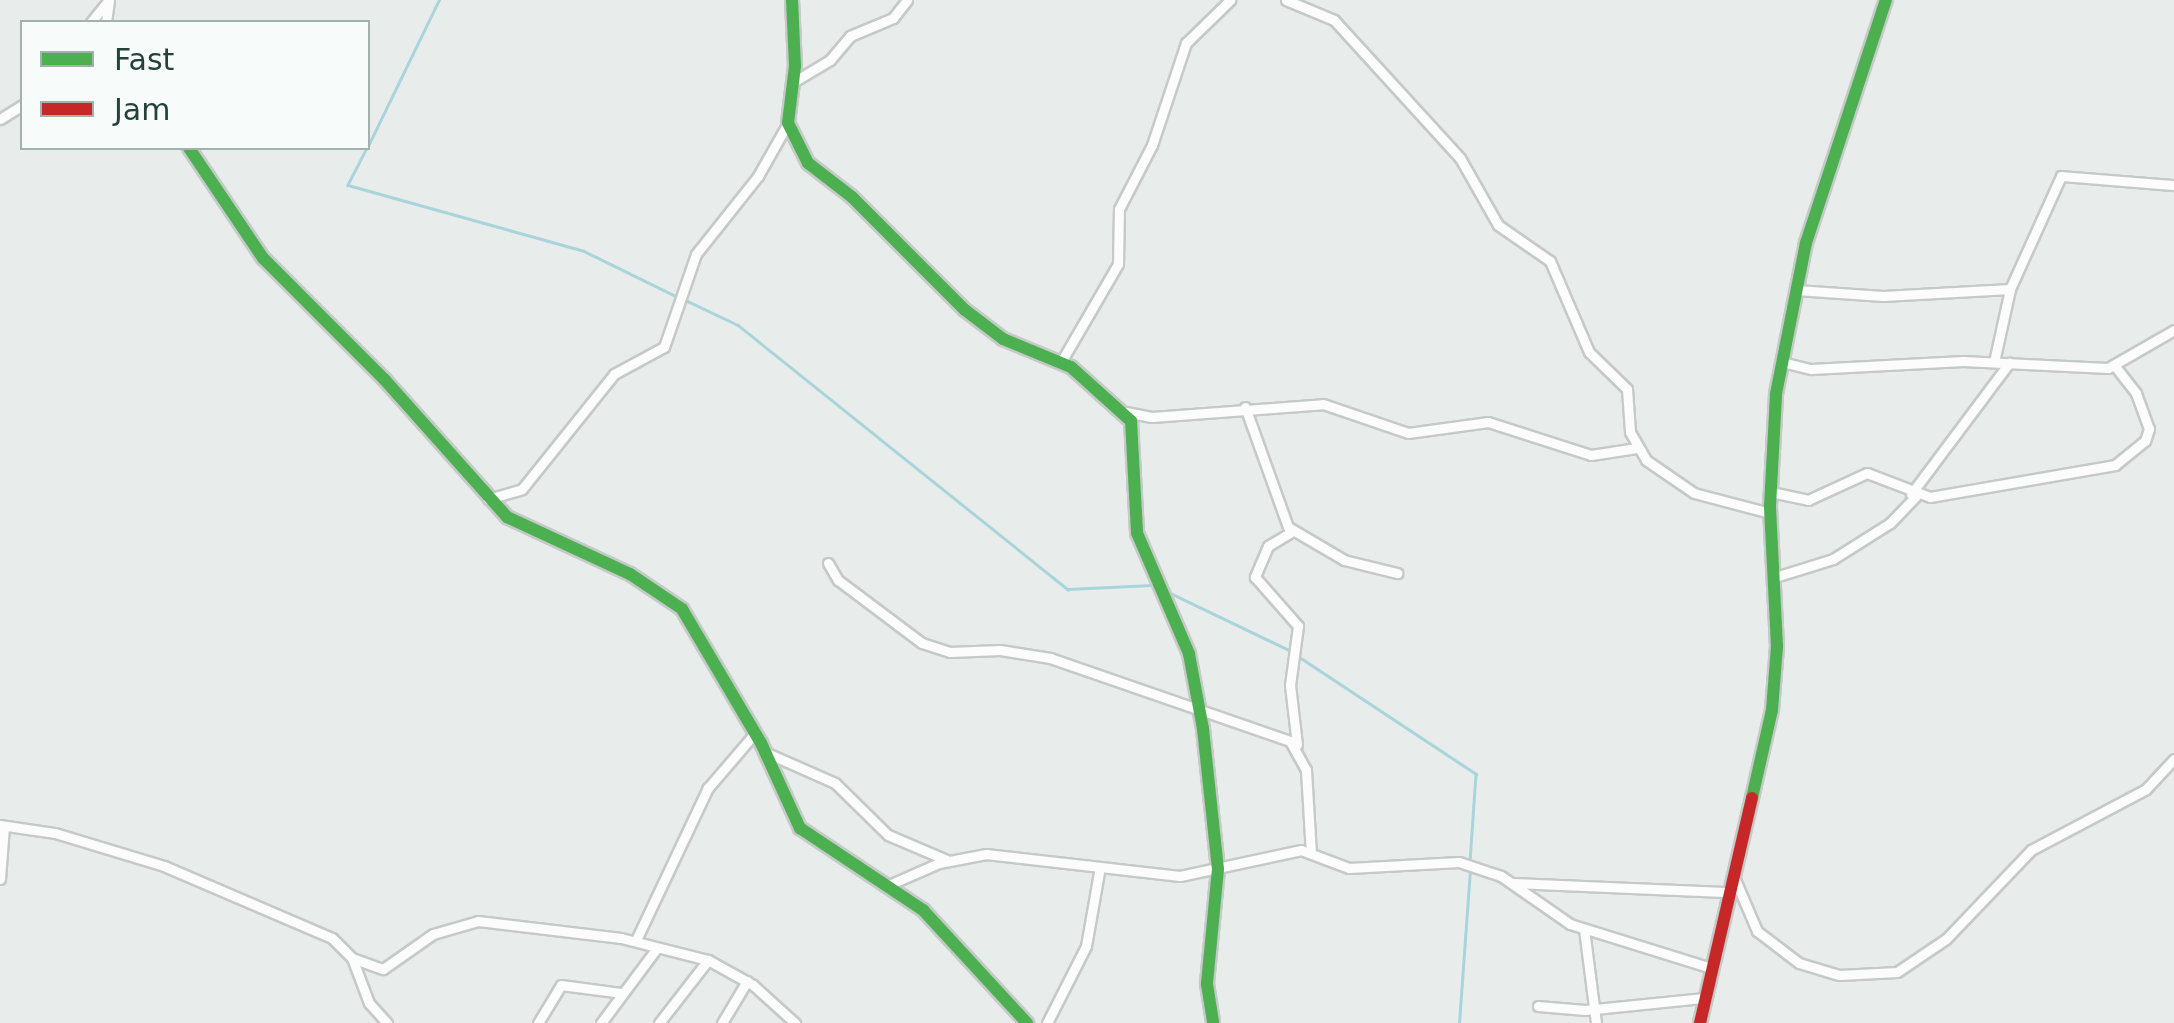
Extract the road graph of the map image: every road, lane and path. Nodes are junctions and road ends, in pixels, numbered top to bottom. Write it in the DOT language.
graph roads {
  1 [pos="109,0"];
  2 [pos="792,0"];
  3 [pos="907,0"];
  4 [pos="1230,0"];
  5 [pos="1286,0"];
  6 [pos="1886,0"];
  7 [pos="93,20"];
  8 [pos="794,81"];
  9 [pos="788,123"];
  10 [pos="190,150"];
  11 [pos="2174,185"];
  12 [pos="2010,289"];
  13 [pos="1796,290"];
  14 [pos="2174,330"];
  15 [pos="1060,362"];
  16 [pos="1782,362"];
  17 [pos="1994,362"];
  18 [pos="2009,363"];
  19 [pos="2116,367"];
  20 [pos="1245,407"];
  21 [pos="1126,412"];
  22 [pos="1636,448"];
  23 [pos="1771,492"];
  24 [pos="1913,495"];
  25 [pos="488,500"];
  26 [pos="1770,514"];
  27 [pos="1293,531"];
  28 [pos="828,563"];
  29 [pos="1397,573"];
  30 [pos="1772,578"];
  31 [pos="1201,711"];
  32 [pos="754,732"];
  33 [pos="1297,746"];
  34 [pos="766,753"];
  35 [pos="2174,759"];
  36 [pos="2,825"];
  37 [pos="1311,852"];
  38 [pos="949,861"];
  39 [pos="1100,868"];
  40 [pos="1218,870"];
  41 [pos="1732,870"];
  42 [pos="0,879"];
  43 [pos="1512,883"];
  44 [pos="890,884"];
  45 [pos="1726,892"];
  46 [pos="1584,929"];
  47 [pos="636,940"];
  48 [pos="656,948"];
  49 [pos="352,958"];
  50 [pos="708,960"];
  51 [pos="1711,968"];
  52 [pos="747,981"];
  53 [pos="622,993"];
  54 [pos="1704,998"];
  55 [pos="1538,1006"];
  56 [pos="1594,1009"];
  57 [pos="386,1023"];
  58 [pos="538,1023"];
  59 [pos="601,1023"];
  60 [pos="659,1023"];
  61 [pos="722,1023"];
  62 [pos="795,1023"];
  63 [pos="1027,1023"];
  64 [pos="1047,1023"];
  65 [pos="1213,1023"];
  66 [pos="1596,1023"];
  67 [pos="1700,1023"];
  1 -- 7 [label="street"];
  2 -- 8 [label="street"];
  3 -- 8 [label="street"];
  4 -- 15 [label="street"];
  5 -- 22 [label="street"];
  6 -- 13 [label="street"];
  8 -- 9 [label="street"];
  9 -- 15 [label="street"];
  9 -- 25 [label="street"];
  10 -- 25 [label="street"];
  11 -- 12 [label="street"];
  12 -- 13 [label="street"];
  12 -- 17 [label="street"];
  13 -- 16 [label="street"];
  14 -- 19 [label="street"];
  15 -- 21 [label="street"];
  16 -- 17 [label="street"];
  16 -- 23 [label="street"];
  17 -- 18 [label="street"];
  18 -- 19 [label="street"];
  18 -- 24 [label="street"];
  19 -- 24 [label="street"];
  20 -- 21 [label="street"];
  20 -- 22 [label="street"];
  20 -- 27 [label="street"];
  21 -- 31 [label="street"];
  22 -- 26 [label="street"];
  23 -- 24 [label="street"];
  23 -- 26 [label="street"];
  24 -- 30 [label="street"];
  25 -- 32 [label="street"];
  26 -- 30 [label="street"];
  27 -- 29 [label="street"];
  27 -- 33 [label="street"];
  28 -- 31 [label="street"];
  30 -- 41 [label="street"];
  31 -- 33 [label="street"];
  31 -- 40 [label="street"];
  32 -- 34 [label="street"];
  32 -- 47 [label="street"];
  33 -- 37 [label="street"];
  34 -- 38 [label="street"];
  34 -- 44 [label="street"];
  35 -- 41 [label="street"];
  36 -- 42 [label="street"];
  36 -- 49 [label="street"];
  37 -- 40 [label="street"];
  37 -- 43 [label="street"];
  38 -- 39 [label="street"];
  38 -- 44 [label="street"];
  39 -- 40 [label="street"];
  39 -- 64 [label="street"];
  40 -- 65 [label="street"];
  41 -- 45 [label="street"];
  43 -- 45 [label="street"];
  43 -- 46 [label="street"];
  44 -- 63 [label="street"];
  45 -- 51 [label="street"];
  46 -- 51 [label="street"];
  46 -- 56 [label="street"];
  47 -- 48 [label="street"];
  47 -- 49 [label="street"];
  48 -- 50 [label="street"];
  48 -- 53 [label="street"];
  49 -- 57 [label="street"];
  50 -- 52 [label="street"];
  50 -- 60 [label="street"];
  51 -- 54 [label="street"];
  52 -- 61 [label="street"];
  52 -- 62 [label="street"];
  53 -- 58 [label="street"];
  53 -- 59 [label="street"];
  54 -- 56 [label="street"];
  54 -- 67 [label="street"];
  55 -- 56 [label="street"];
  56 -- 66 [label="street"];
}
